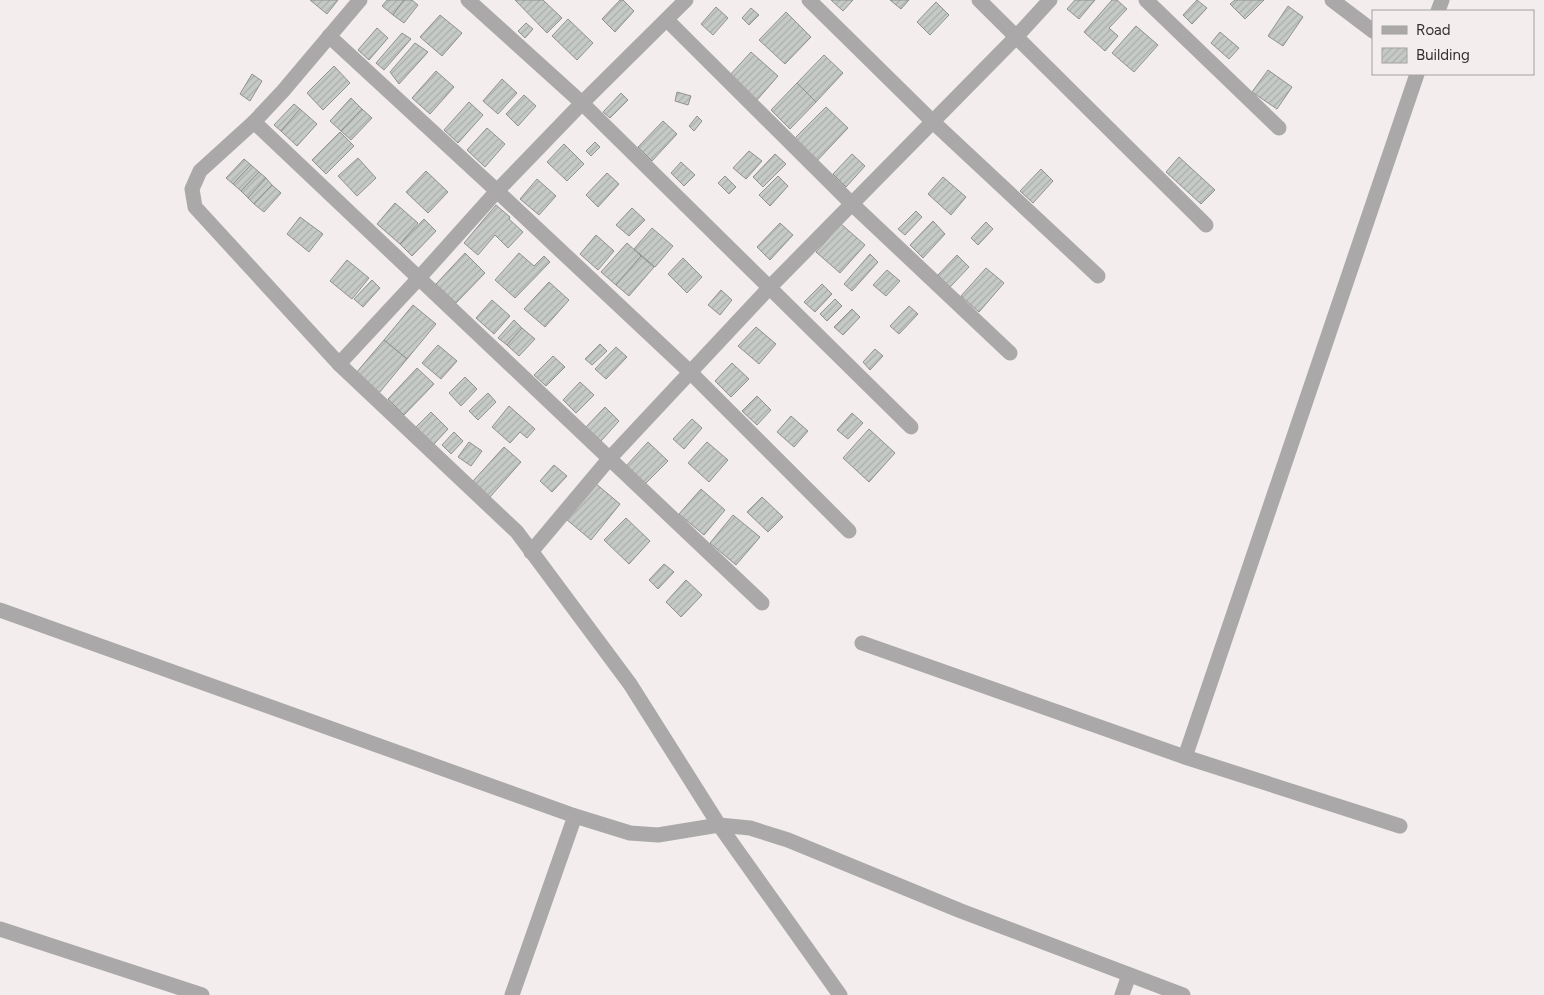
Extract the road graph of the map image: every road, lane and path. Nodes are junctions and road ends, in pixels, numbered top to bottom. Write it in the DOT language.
graph roads {
  1 [pos="360,0"];
  2 [pos="468,0"];
  3 [pos="686,0"];
  4 [pos="809,0"];
  5 [pos="979,0"];
  6 [pos="1050,0"];
  7 [pos="1146,0"];
  8 [pos="1332,0"];
  9 [pos="667,20"];
  10 [pos="1372,31"];
  11 [pos="329,36"];
  12 [pos="1017,36"];
  13 [pos="1417,75"];
  14 [pos="582,103"];
  15 [pos="932,121"];
  16 [pos="254,122"];
  17 [pos="1280,128"];
  18 [pos="497,191"];
  19 [pos="852,204"];
  20 [pos="1206,225"];
  21 [pos="1098,276"];
  22 [pos="419,278"];
  23 [pos="769,288"];
  24 [pos="1010,353"];
  25 [pos="339,364"];
  26 [pos="690,372"];
  27 [pos="911,427"];
  28 [pos="609,460"];
  29 [pos="849,531"];
  30 [pos="531,552"];
  31 [pos="762,603"];
  32 [pos="0,610"];
  33 [pos="862,644"];
  34 [pos="1185,757"];
  35 [pos="575,816"];
  36 [pos="720,825"];
  37 [pos="1400,826"];
  38 [pos="0,929"];
  39 [pos="1129,975"];
  40 [pos="202,995"];
  41 [pos="512,995"];
  42 [pos="840,995"];
  43 [pos="1122,995"];
  44 [pos="1183,995"];
  1 -- 11 [label="street"];
  2 -- 14 [label="street"];
  3 -- 9 [label="street"];
  4 -- 15 [label="street"];
  5 -- 12 [label="street"];
  6 -- 12 [label="street"];
  7 -- 17 [label="street"];
  8 -- 10 [label="street"];
  9 -- 14 [label="street"];
  9 -- 19 [label="street"];
  11 -- 16 [label="street"];
  11 -- 18 [label="street"];
  12 -- 15 [label="street"];
  12 -- 20 [label="street"];
  13 -- 34 [label="street"];
  14 -- 18 [label="street"];
  14 -- 23 [label="street"];
  15 -- 19 [label="street"];
  15 -- 21 [label="street"];
  16 -- 22 [label="street"];
  16 -- 25 [label="street"];
  18 -- 22 [label="street"];
  18 -- 26 [label="street"];
  19 -- 23 [label="street"];
  19 -- 24 [label="street"];
  22 -- 25 [label="street"];
  22 -- 28 [label="street"];
  23 -- 26 [label="street"];
  23 -- 27 [label="street"];
  25 -- 30 [label="street"];
  26 -- 28 [label="street"];
  26 -- 29 [label="street"];
  28 -- 30 [label="street"];
  28 -- 31 [label="street"];
  30 -- 36 [label="street"];
  32 -- 35 [label="street"];
  33 -- 34 [label="street"];
  34 -- 37 [label="street"];
  35 -- 36 [label="street"];
  35 -- 41 [label="street"];
  36 -- 39 [label="street"];
  36 -- 42 [label="street"];
  38 -- 40 [label="street"];
  39 -- 43 [label="street"];
  39 -- 44 [label="street"];
}
